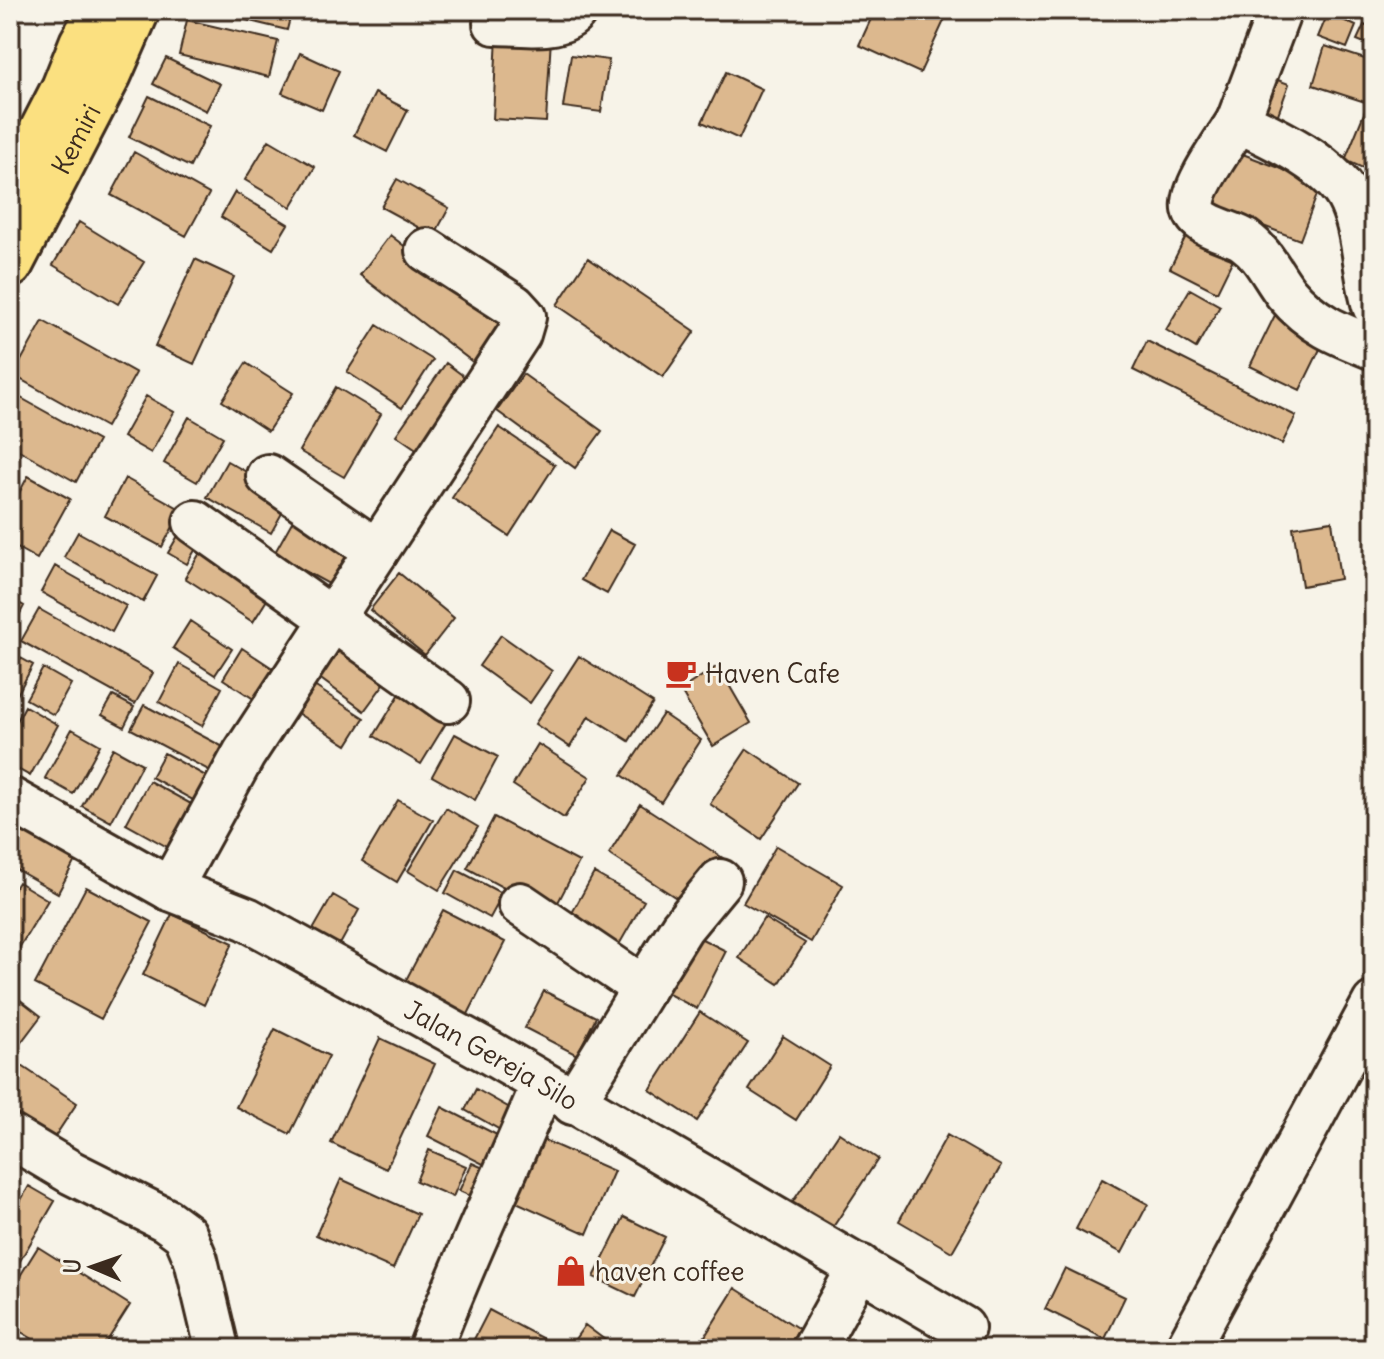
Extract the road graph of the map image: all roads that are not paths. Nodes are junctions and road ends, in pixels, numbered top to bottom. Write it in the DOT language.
graph roads {
  1 [pos="101,10"];
  2 [pos="137,10"];
  3 [pos="576,10"];
  4 [pos="1280,10"];
  5 [pos="495,23"];
  6 [pos="1238,121"];
  7 [pos="10,193"];
  8 [pos="427,250"];
  9 [pos="10,265"];
  10 [pos="1374,306"];
  11 [pos="1374,348"];
  12 [pos="268,476"];
  13 [pos="195,522"];
  14 [pos="377,551"];
  15 [pos="331,617"];
  16 [pos="448,701"];
  17 [pos="10,799"];
  18 [pos="720,881"];
  19 [pos="170,889"];
  20 [pos="520,904"];
  21 [pos="644,988"];
  22 [pos="1374,1003"];
  23 [pos="1363,1048"];
  24 [pos="558,1094"];
  25 [pos="10,1136"];
  26 [pos="860,1266"];
  27 [pos="963,1328"];
  28 [pos="217,1348"];
  29 [pos="430,1349"];
  30 [pos="814,1349"];
  31 [pos="1187,1349"];
  1 -- 7 [label="highway"];
  2 -- 9 [label="highway, Kemiri"];
  3 -- 5 [label="street"];
  4 -- 6 [label="street"];
  6 -- 10 [label="street"];
  6 -- 11 [label="street"];
  8 -- 14 [label="street"];
  12 -- 14 [label="street"];
  13 -- 15 [label="street"];
  14 -- 15 [label="street"];
  15 -- 16 [label="street"];
  15 -- 19 [label="street"];
  17 -- 19 [label="street, Jalan Gereja Silo"];
  18 -- 21 [label="street"];
  19 -- 24 [label="street, Jalan Gereja Silo"];
  20 -- 21 [label="street"];
  21 -- 24 [label="street"];
  22 -- 23 [label="street"];
  23 -- 31 [label="street"];
  24 -- 26 [label="street, Jalan Gereja Silo"];
  24 -- 29 [label="street"];
  25 -- 28 [label="street"];
  26 -- 27 [label="street, Jalan Gereja Silo"];
  26 -- 30 [label="street"];
}
